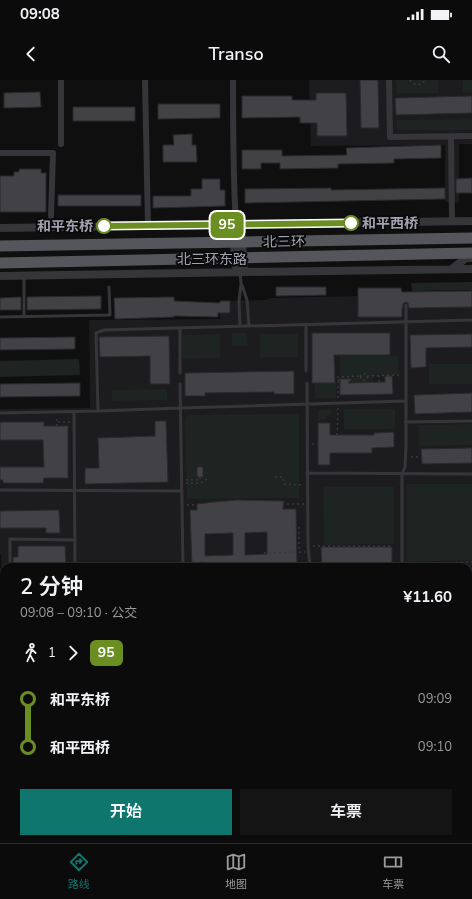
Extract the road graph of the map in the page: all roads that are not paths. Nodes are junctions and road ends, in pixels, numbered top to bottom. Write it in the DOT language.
graph roads {
  1 [pos="61,80"];
  2 [pos="146,80"];
  3 [pos="233,80"];
  4 [pos="389,80"];
  5 [pos="451,136"];
  6 [pos="472,136"];
  7 [pos="61,144"];
  8 [pos="0,153"];
  9 [pos="52,216"];
  10 [pos="472,221"];
  11 [pos="452,222"];
  12 [pos="237,225"];
  13 [pos="148,226"];
  14 [pos="0,228"];
  15 [pos="472,238"];
  16 [pos="0,246"];
  17 [pos="472,253"];
  18 [pos="472,258"];
  19 [pos="0,263"];
  20 [pos="452,269"];
  21 [pos="472,269"];
  22 [pos="240,272"];
  23 [pos="24,275"];
  24 [pos="0,276"];
  25 [pos="241,284"];
  26 [pos="109,287"];
  27 [pos="406,305"];
  28 [pos="0,317"];
  29 [pos="24,317"];
  30 [pos="472,320"];
  31 [pos="406,322"];
  32 [pos="306,324"];
  33 [pos="240,326"];
  34 [pos="248,326"];
  35 [pos="180,328"];
  36 [pos="306,371"];
  37 [pos="180,373"];
  38 [pos="306,383"];
  39 [pos="180,384"];
  40 [pos="405,401"];
  41 [pos="307,404"];
  42 [pos="181,408"];
  43 [pos="98,411"];
  44 [pos="74,412"];
  45 [pos="0,413"];
  46 [pos="472,421"];
  47 [pos="405,422"];
  48 [pos="307,473"];
  49 [pos="402,474"];
  50 [pos="472,474"];
  51 [pos="0,490"];
  52 [pos="75,490"];
  53 [pos="182,491"];
  54 [pos="75,540"];
  55 [pos="10,563"];
  56 [pos="75,563"];
  57 [pos="183,563"];
  58 [pos="310,563"];
  59 [pos="402,563"];
  1 -- 7 [label="street"];
  2 -- 13 [label="street"];
  3 -- 12 [label="street"];
  4 -- 5 [label="street"];
  5 -- 6 [label="street"];
  5 -- 11 [label="street"];
  8 -- 9 [label="street"];
  10 -- 11 [label="street"];
  11 -- 12 [label="street"];
  12 -- 13 [label="street"];
  12 -- 22 [label="street"];
  13 -- 14 [label="street"];
  15 -- 16 [label="highway, 北三环"];
  17 -- 19 [label="highway, 北三环"];
  18 -- 20 [label="street"];
  20 -- 21 [label="street, 北三环东路"];
  20 -- 22 [label="street, 北三环东路"];
  22 -- 23 [label="street, 北三环东路"];
  22 -- 25 [label="lane"];
  23 -- 24 [label="street, 北三环东路"];
  23 -- 29 [label="lane"];
  25 -- 33 [label="lane"];
  25 -- 34 [label="lane"];
  26 -- 29 [label="lane"];
  27 -- 31 [label="lane"];
  28 -- 29 [label="lane"];
  30 -- 31 [label="lane"];
  31 -- 32 [label="lane"];
  31 -- 40 [label="lane"];
  32 -- 34 [label="lane"];
  32 -- 36 [label="lane"];
  33 -- 34 [label="lane"];
  33 -- 35 [label="lane"];
  35 -- 37 [label="lane"];
  35 -- 43 [label="lane"];
  38 -- 41 [label="lane"];
  39 -- 42 [label="lane"];
  40 -- 41 [label="lane"];
  40 -- 47 [label="lane"];
  41 -- 42 [label="lane"];
  41 -- 48 [label="lane"];
  42 -- 43 [label="lane"];
  42 -- 53 [label="lane"];
  43 -- 44 [label="lane"];
  44 -- 45 [label="lane"];
  44 -- 52 [label="lane"];
  46 -- 47 [label="lane"];
  47 -- 49 [label="lane"];
  48 -- 49 [label="lane"];
  48 -- 58 [label="lane"];
  49 -- 50 [label="lane"];
  49 -- 59 [label="lane"];
  51 -- 52 [label="lane"];
  52 -- 53 [label="lane"];
  52 -- 54 [label="lane"];
  53 -- 57 [label="lane"];
  54 -- 55 [label="lane"];
  54 -- 56 [label="lane"];
}
